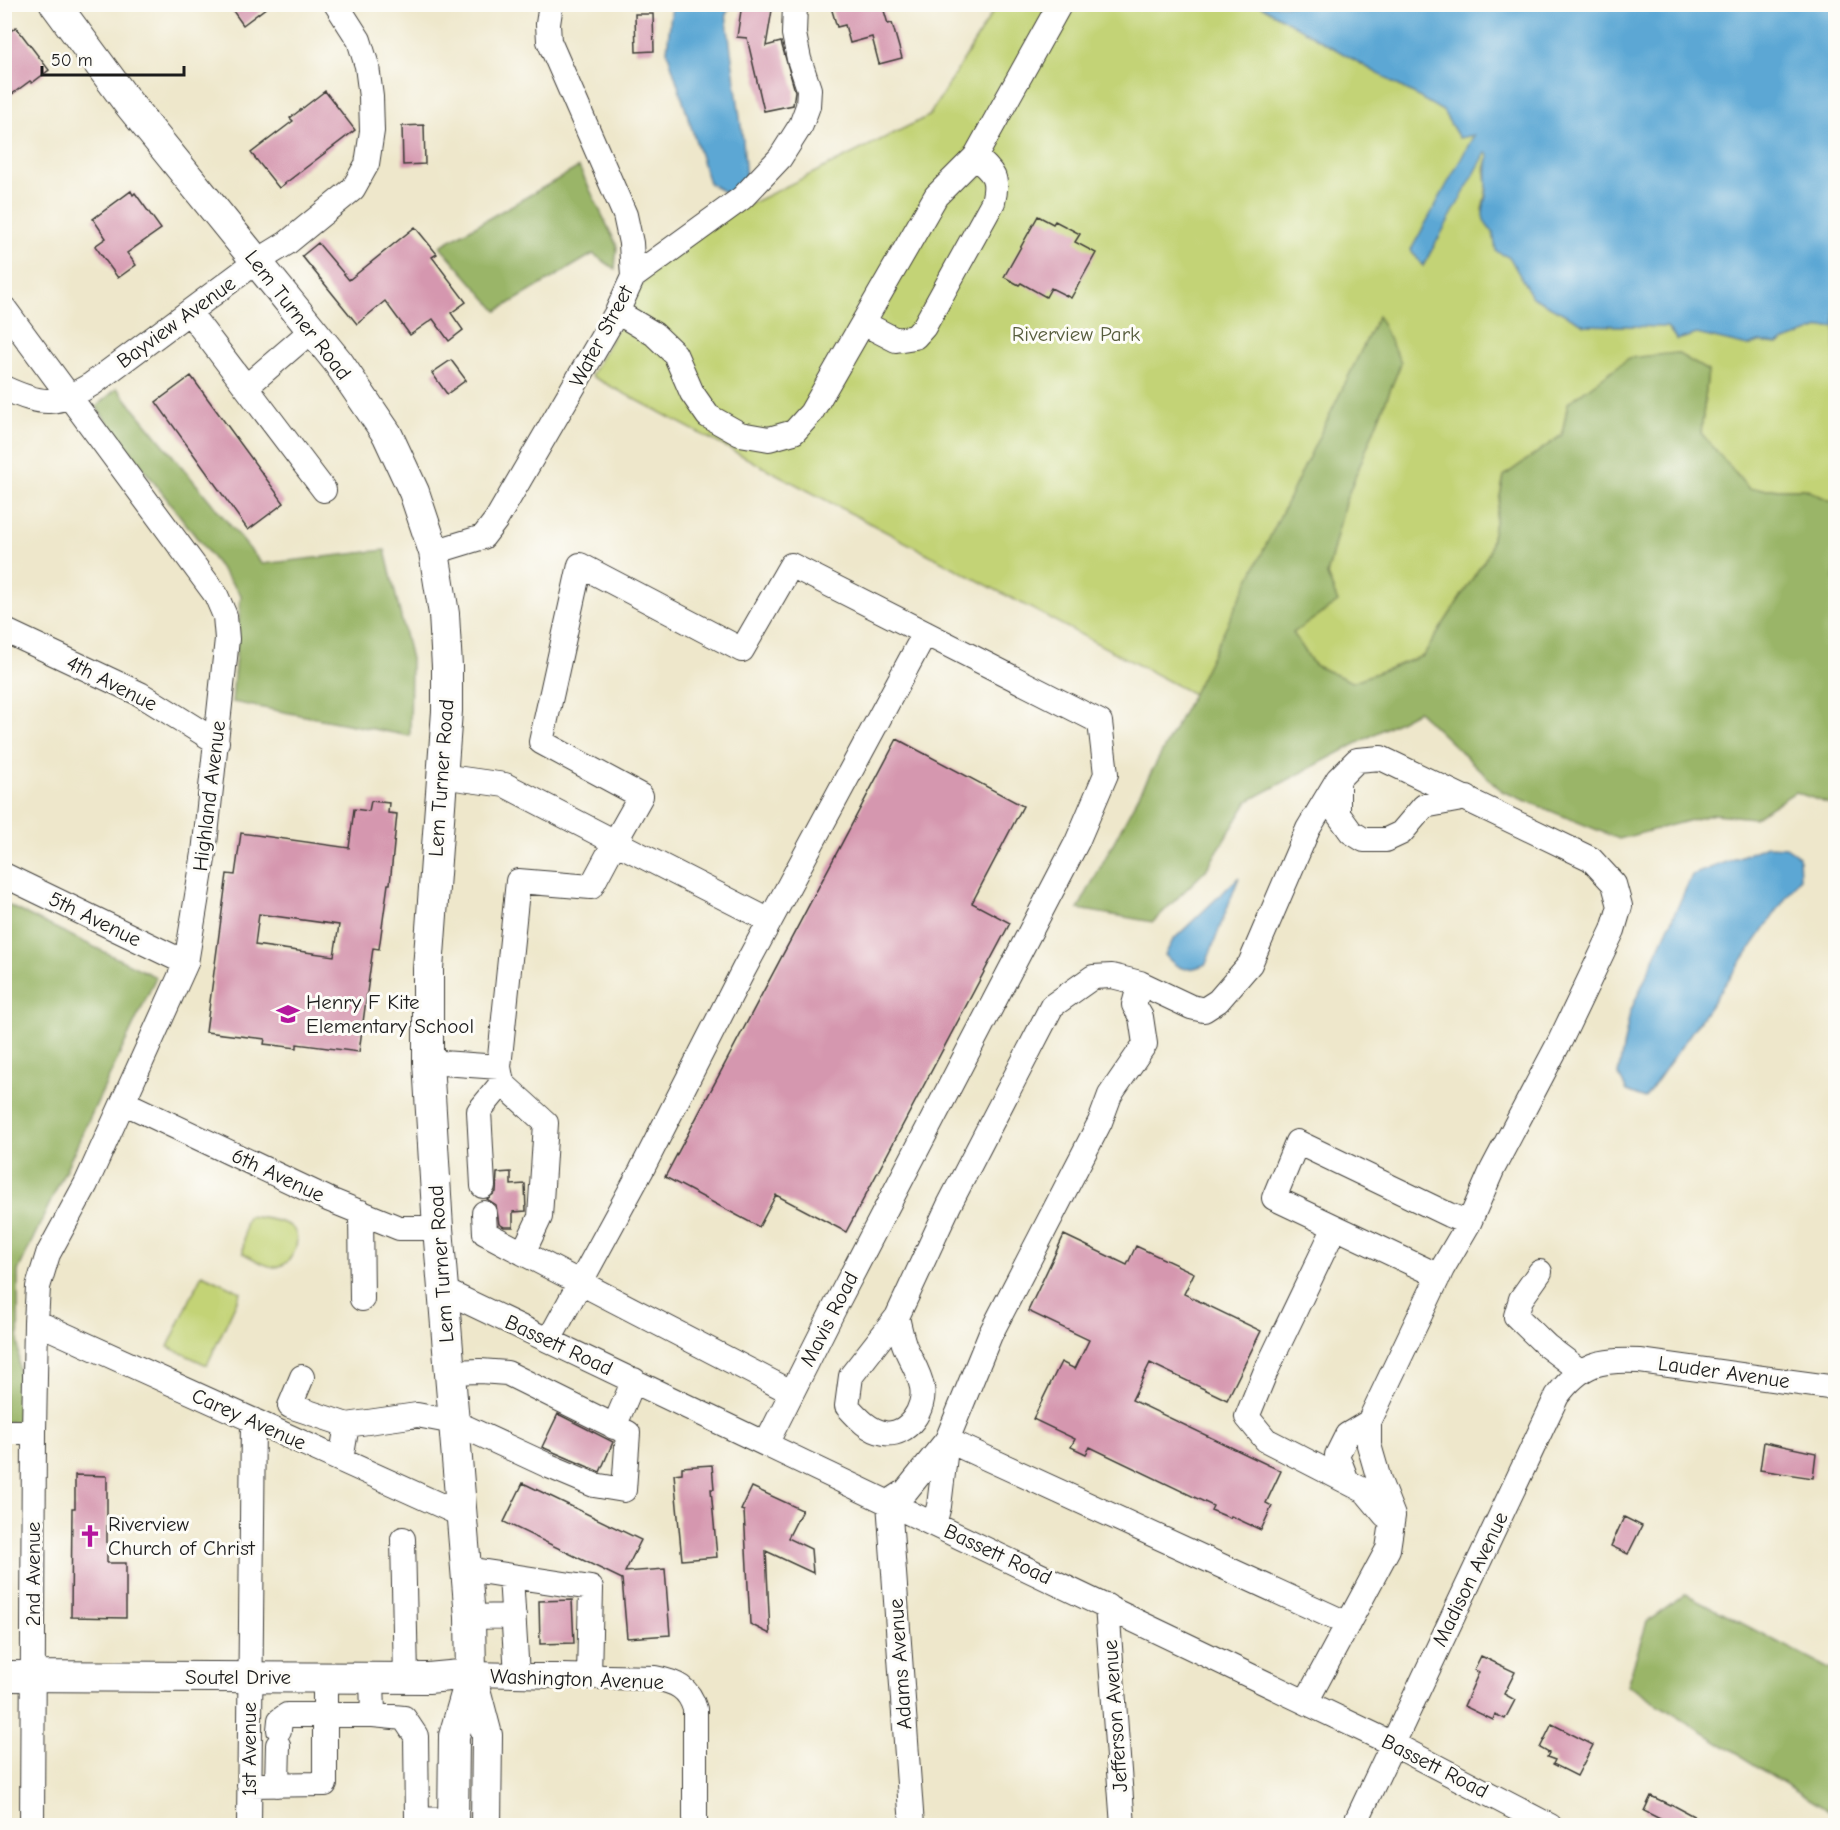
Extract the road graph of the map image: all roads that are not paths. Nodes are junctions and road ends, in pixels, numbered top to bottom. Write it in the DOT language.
graph roads {
  1 [pos="55,4"];
  2 [pos="336,4"];
  3 [pos="551,4"];
  4 [pos="795,4"];
  5 [pos="1060,4"];
  6 [pos="975,158"];
  7 [pos="256,262"];
  8 [pos="633,277"];
  9 [pos="4,308"];
  10 [pos="189,312"];
  11 [pos="617,312"];
  12 [pos="863,323"];
  13 [pos="312,330"];
  14 [pos="246,387"];
  15 [pos="4,388"];
  16 [pos="70,398"];
  17 [pos="324,490"];
  18 [pos="434,552"];
  19 [pos="4,630"];
  20 [pos="925,633"];
  21 [pos="216,742"];
  22 [pos="441,776"];
  23 [pos="1338,779"];
  24 [pos="1467,798"];
  25 [pos="615,842"];
  26 [pos="4,875"];
  27 [pos="770,921"];
  28 [pos="186,963"];
  29 [pos="1140,983"];
  30 [pos="428,1062"];
  31 [pos="501,1075"];
  32 [pos="123,1102"];
  33 [pos="483,1186"];
  34 [pos="361,1212"];
  35 [pos="484,1214"];
  36 [pos="1469,1223"];
  37 [pos="1335,1227"];
  38 [pos="438,1228"];
  39 [pos="523,1253"];
  40 [pos="1540,1272"];
  41 [pos="1439,1276"];
  42 [pos="581,1281"];
  43 [pos="443,1290"];
  44 [pos="362,1299"];
  45 [pos="897,1317"];
  46 [pos="36,1322"];
  47 [pos="549,1340"];
  48 [pos="1613,1360"];
  49 [pos="1580,1371"];
  50 [pos="450,1372"];
  51 [pos="302,1377"];
  52 [pos="634,1380"];
  53 [pos="1836,1388"];
  54 [pos="791,1392"];
  55 [pos="253,1420"];
  56 [pos="454,1422"];
  57 [pos="1369,1422"];
  58 [pos="347,1425"];
  59 [pos="614,1427"];
  60 [pos="4,1432"];
  61 [pos="34,1432"];
  62 [pos="947,1440"];
  63 [pos="766,1444"];
  64 [pos="341,1460"];
  65 [pos="1347,1481"];
  66 [pos="889,1502"];
  67 [pos="462,1515"];
  68 [pos="934,1524"];
  69 [pos="1391,1532"];
  70 [pos="403,1539"];
  71 [pos="466,1569"];
  72 [pos="511,1576"];
  73 [pos="1107,1606"];
  74 [pos="514,1616"];
  75 [pos="470,1617"];
  76 [pos="1348,1624"];
  77 [pos="471,1674"];
  78 [pos="518,1675"];
  79 [pos="19,1676"];
  80 [pos="250,1677"];
  81 [pos="589,1677"];
  82 [pos="334,1678"];
  83 [pos="372,1678"];
  84 [pos="406,1678"];
  85 [pos="1306,1702"];
  86 [pos="373,1715"];
  87 [pos="327,1716"];
  88 [pos="1391,1743"];
  89 [pos="249,1785"];
  90 [pos="277,1785"];
  91 [pos="453,1823"];
  92 [pos="32,1826"];
  93 [pos="249,1826"];
  94 [pos="486,1826"];
  95 [pos="695,1826"];
  96 [pos="912,1826"];
  97 [pos="1123,1826"];
  98 [pos="1354,1826"];
  99 [pos="1550,1826"];
  1 -- 7 [label="main road, Lem Turner Road"];
  2 -- 7 [label="street, Bayview Avenue"];
  3 -- 8 [label="street, Water Street"];
  4 -- 8 [label="street"];
  5 -- 6 [label="street"];
  6 -- 12 [label="street"];
  6 -- 12 [label="street"];
  7 -- 10 [label="street, Bayview Avenue"];
  7 -- 13 [label="main road, Lem Turner Road"];
  8 -- 11 [label="street, Water Street"];
  9 -- 16 [label="street, Highland Avenue"];
  10 -- 14 [label="street"];
  10 -- 16 [label="street, Bayview Avenue"];
  11 -- 12 [label="street"];
  11 -- 18 [label="street, Water Street"];
  13 -- 14 [label="street"];
  13 -- 18 [label="main road, Lem Turner Road"];
  14 -- 17 [label="street"];
  15 -- 16 [label="street"];
  16 -- 21 [label="street, Highland Avenue"];
  18 -- 22 [label="main road, Lem Turner Road"];
  19 -- 21 [label="street, 4th Avenue"];
  20 -- 25 [label="street"];
  20 -- 27 [label="street"];
  20 -- 54 [label="street, Mavis Road"];
  21 -- 28 [label="street, Highland Avenue"];
  22 -- 25 [label="street"];
  22 -- 30 [label="main road, Lem Turner Road"];
  23 -- 24 [label="street"];
  23 -- 24 [label="street"];
  23 -- 29 [label="street"];
  24 -- 36 [label="street"];
  25 -- 27 [label="street"];
  25 -- 31 [label="street"];
  26 -- 28 [label="street, 5th Avenue"];
  27 -- 42 [label="street"];
  28 -- 32 [label="street, Highland Avenue"];
  29 -- 45 [label="street"];
  29 -- 62 [label="street"];
  30 -- 31 [label="street"];
  30 -- 38 [label="main road, Lem Turner Road"];
  31 -- 33 [label="street"];
  31 -- 39 [label="street"];
  32 -- 34 [label="street, 6th Avenue"];
  32 -- 46 [label="street, Highland Avenue"];
  34 -- 38 [label="street, 6th Avenue"];
  34 -- 44 [label="street"];
  35 -- 39 [label="street"];
  36 -- 37 [label="street"];
  36 -- 41 [label="street"];
  37 -- 41 [label="street"];
  37 -- 65 [label="street"];
  38 -- 43 [label="main road, Lem Turner Road"];
  39 -- 42 [label="street"];
  40 -- 49 [label="street"];
  41 -- 57 [label="street"];
  42 -- 47 [label="street"];
  42 -- 54 [label="street"];
  43 -- 47 [label="street, Bassett Road"];
  43 -- 50 [label="main road, Lem Turner Road"];
  46 -- 55 [label="street, Carey Avenue"];
  46 -- 61 [label="street, 2nd Avenue"];
  47 -- 52 [label="street, Bassett Road"];
  48 -- 49 [label="street, Madison Avenue"];
  48 -- 53 [label="street, Lauder Avenue"];
  49 -- 88 [label="street, Madison Avenue"];
  50 -- 56 [label="main road, Lem Turner Road"];
  50 -- 59 [label="street"];
  51 -- 58 [label="street"];
  52 -- 59 [label="street"];
  52 -- 63 [label="street, Bassett Road"];
  54 -- 63 [label="street, Mavis Road"];
  55 -- 64 [label="street, Carey Avenue"];
  55 -- 80 [label="street, 1st Avenue"];
  56 -- 58 [label="street"];
  56 -- 59 [label="street"];
  56 -- 67 [label="main road, Lem Turner Road"];
  57 -- 65 [label="street"];
  57 -- 69 [label="street"];
  58 -- 64 [label="street"];
  60 -- 61 [label="street"];
  61 -- 79 [label="street, 2nd Avenue"];
  62 -- 66 [label="street"];
  62 -- 68 [label="street"];
  62 -- 76 [label="street"];
  63 -- 66 [label="street, Bassett Road"];
  64 -- 67 [label="street, Carey Avenue"];
  65 -- 69 [label="street"];
  66 -- 68 [label="street, Bassett Road"];
  66 -- 96 [label="street, Adams Avenue"];
  67 -- 71 [label="main road, Lem Turner Road"];
  68 -- 73 [label="street, Bassett Road"];
  69 -- 76 [label="street"];
  70 -- 84 [label="street"];
  71 -- 72 [label="street"];
  71 -- 75 [label="main road, Lem Turner Road"];
  72 -- 74 [label="street"];
  72 -- 81 [label="street"];
  73 -- 85 [label="street, Bassett Road"];
  73 -- 97 [label="street, Jefferson Avenue"];
  74 -- 75 [label="street"];
  74 -- 78 [label="street"];
  75 -- 77 [label="main road, Lem Turner Road"];
  76 -- 85 [label="street"];
  77 -- 78 [label="street, Washington Avenue"];
  77 -- 84 [label="main road, Soutel Drive"];
  77 -- 91 [label="main road, Lem Turner Road"];
  77 -- 94 [label="main road, Lem Turner Road"];
  78 -- 81 [label="street, Washington Avenue"];
  79 -- 80 [label="main road, Soutel Drive"];
  79 -- 92 [label="street, 2nd Avenue"];
  80 -- 82 [label="main road, Soutel Drive"];
  80 -- 89 [label="street, 1st Avenue"];
  81 -- 95 [label="street, Washington Avenue"];
  82 -- 83 [label="main road, Soutel Drive"];
  82 -- 87 [label="street"];
  83 -- 84 [label="main road, Soutel Drive"];
  83 -- 86 [label="street"];
  85 -- 88 [label="street, Bassett Road"];
  86 -- 87 [label="street"];
  86 -- 91 [label="street"];
  87 -- 90 [label="street"];
  87 -- 90 [label="street"];
  88 -- 98 [label="street, Madison Avenue"];
  88 -- 99 [label="street, Bassett Road"];
  89 -- 90 [label="street"];
  89 -- 93 [label="street, 1st Avenue"];
}
